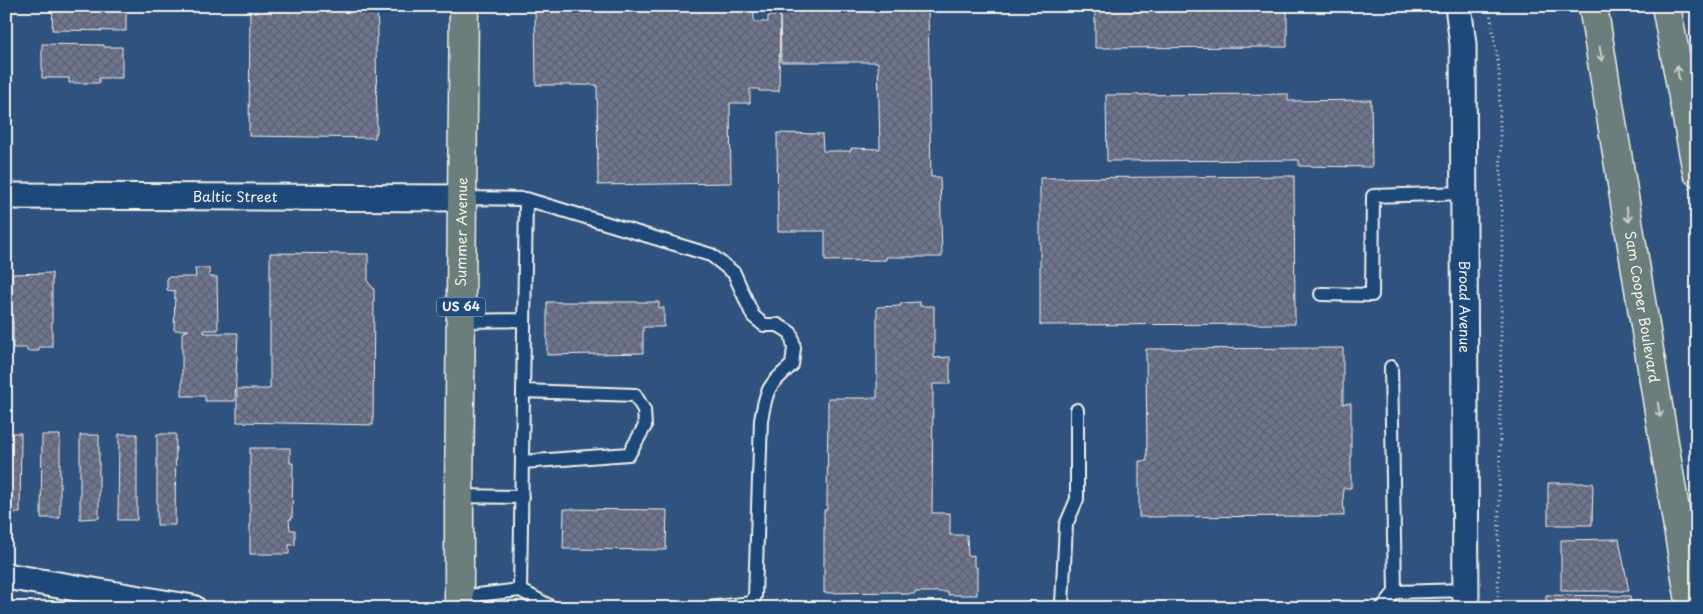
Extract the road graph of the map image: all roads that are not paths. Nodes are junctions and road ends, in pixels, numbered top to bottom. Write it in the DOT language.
graph roads {
  1 [pos="464,6"];
  2 [pos="1458,6"];
  3 [pos="1593,6"];
  4 [pos="1666,6"];
  5 [pos="1697,172"];
  6 [pos="1464,193"];
  7 [pos="6,196"];
  8 [pos="462,198"];
  9 [pos="526,199"];
  10 [pos="1321,294"];
  11 [pos="524,320"];
  12 [pos="460,321"];
  13 [pos="1391,367"];
  14 [pos="523,391"];
  15 [pos="1077,410"];
  16 [pos="522,462"];
  17 [pos="459,496"];
  18 [pos="522,497"];
  19 [pos="6,576"];
  20 [pos="520,590"];
  21 [pos="1395,592"];
  22 [pos="1466,599"];
  23 [pos="460,602"];
  24 [pos="193,608"];
  25 [pos="553,608"];
  26 [pos="708,608"];
  27 [pos="1063,608"];
  28 [pos="1382,608"];
  29 [pos="1691,608"];
  1 -- 8 [label="main road, Summer Avenue / US 64"];
  2 -- 6 [label="street, Broad Avenue"];
  3 -- 29 [label="main road, Sam Cooper Boulevard, one-way"];
  5 -- 4 [label="main road, one-way"];
  6 -- 10 [label="lane"];
  6 -- 22 [label="street, Broad Avenue"];
  7 -- 8 [label="street, Baltic Street"];
  8 -- 9 [label="lane"];
  8 -- 12 [label="main road, Summer Avenue / US 64"];
  9 -- 11 [label="lane"];
  9 -- 26 [label="lane"];
  11 -- 12 [label="lane"];
  11 -- 14 [label="lane"];
  12 -- 17 [label="main road, Summer Avenue / US 64"];
  13 -- 21 [label="lane"];
  14 -- 16 [label="lane"];
  14 -- 16 [label="lane"];
  15 -- 27 [label="lane"];
  16 -- 18 [label="lane"];
  17 -- 18 [label="lane"];
  17 -- 23 [label="main road, Summer Avenue / US 64"];
  18 -- 20 [label="lane"];
  19 -- 24 [label="street"];
  20 -- 23 [label="lane"];
  20 -- 25 [label="lane"];
  21 -- 22 [label="lane"];
  21 -- 28 [label="lane"];
}
